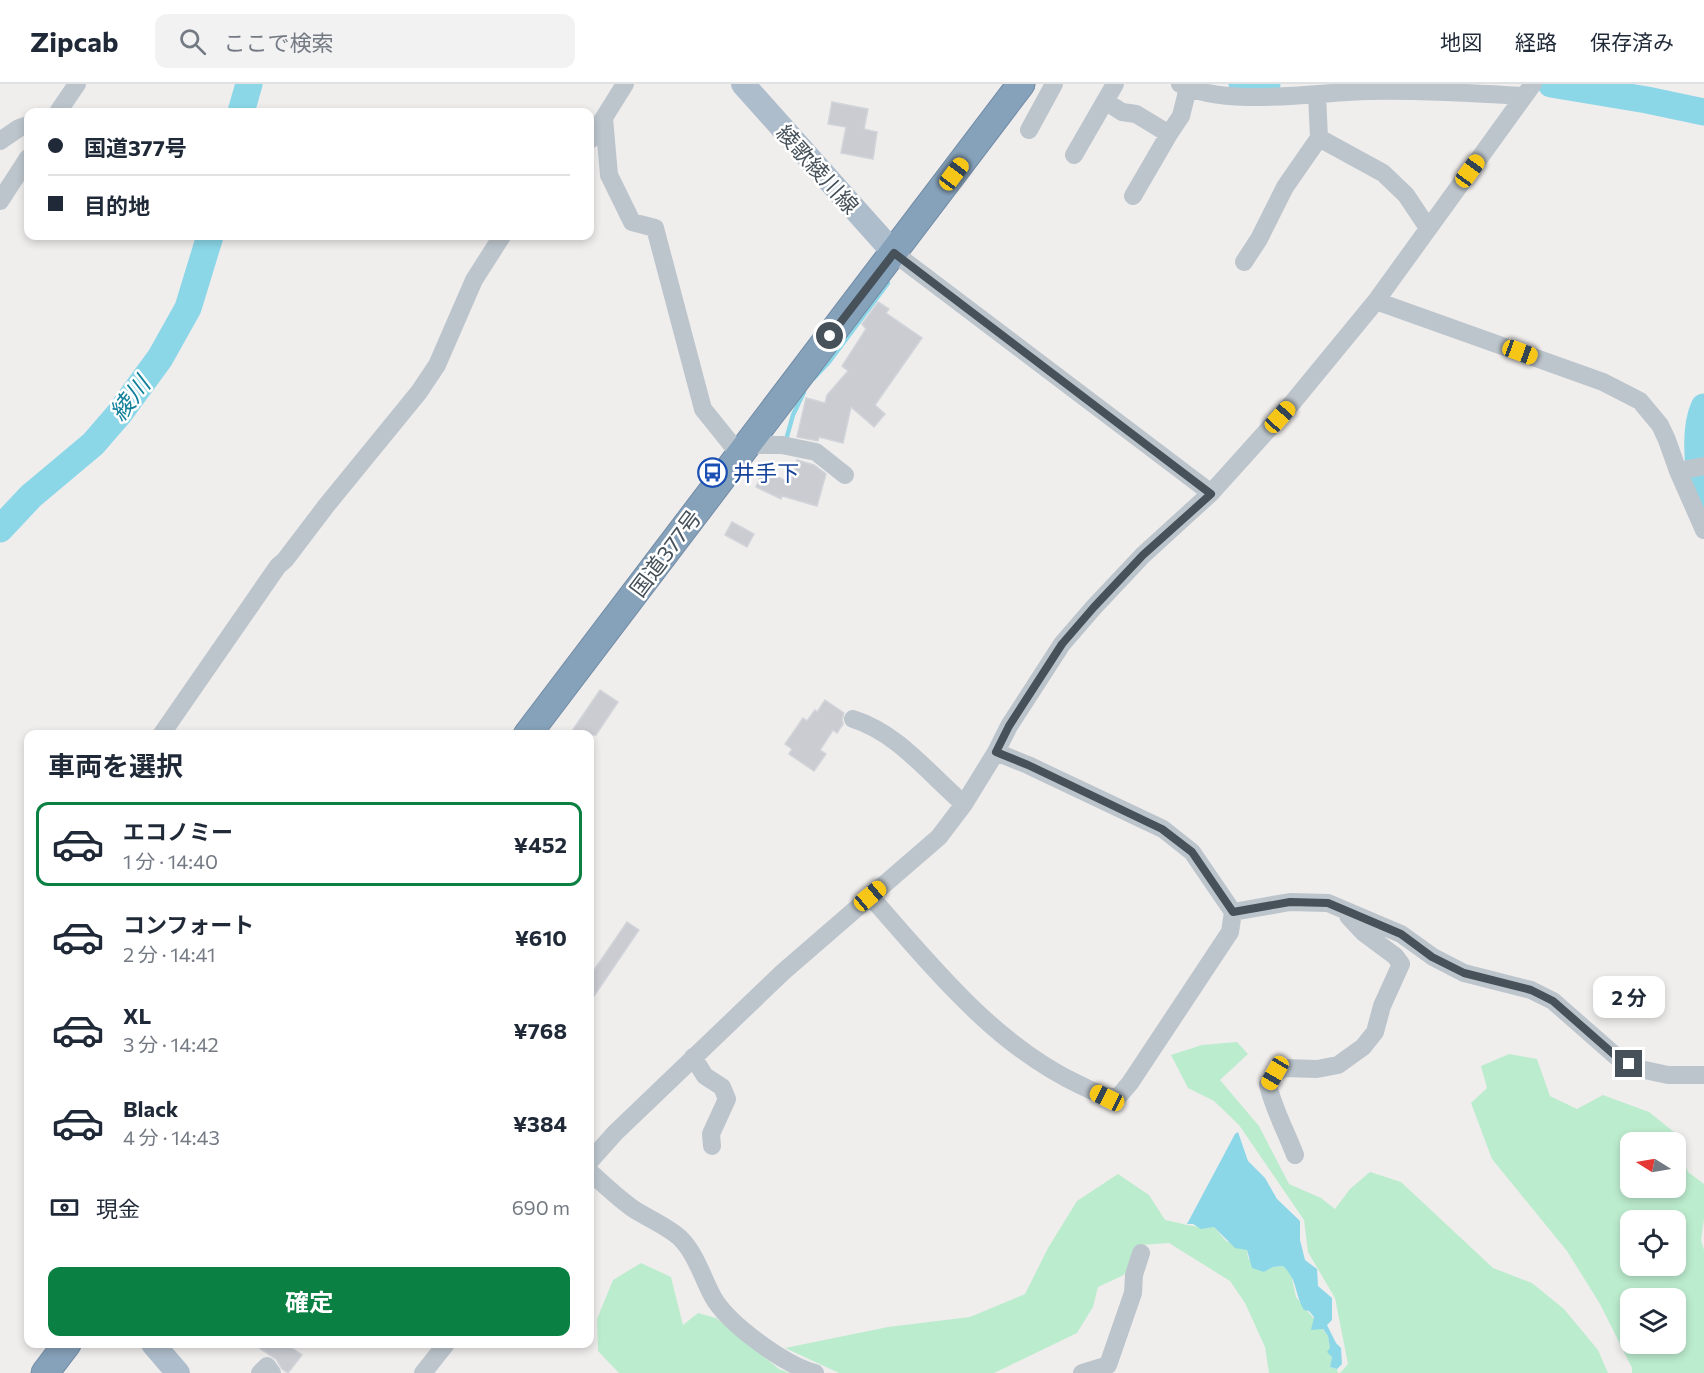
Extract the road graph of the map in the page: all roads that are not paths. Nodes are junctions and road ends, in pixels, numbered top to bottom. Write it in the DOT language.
graph roads {
  1 [pos="77,84"];
  2 [pos="625,84"];
  3 [pos="743,84"];
  4 [pos="1022,84"];
  5 [pos="1054,84"];
  6 [pos="1114,84"];
  7 [pos="1184,86"];
  8 [pos="1530,88"];
  9 [pos="1317,94"];
  10 [pos="1105,101"];
  11 [pos="61,108"];
  12 [pos="603,118"];
  13 [pos="24,126"];
  14 [pos="1029,130"];
  15 [pos="594,133"];
  16 [pos="1169,134"];
  17 [pos="1319,138"];
  18 [pos="0,141"];
  19 [pos="1074,155"];
  20 [pos="24,164"];
  21 [pos="1133,196"];
  22 [pos="0,201"];
  23 [pos="1428,228"];
  24 [pos="499,240"];
  25 [pos="894,253"];
  26 [pos="1244,262"];
  27 [pos="1376,301"];
  28 [pos="744,450"];
  29 [pos="1689,469"];
  30 [pos="845,475"];
  31 [pos="1211,494"];
  32 [pos="1704,530"];
  33 [pos="853,719"];
  34 [pos="164,730"];
  35 [pos="531,730"];
  36 [pos="996,752"];
  37 [pos="964,804"];
  38 [pos="870,896"];
  39 [pos="1341,909"];
  40 [pos="1233,912"];
  41 [pos="693,1057"];
  42 [pos="1704,1075"];
  43 [pos="712,1146"];
  44 [pos="1295,1155"];
  45 [pos="594,1157"];
  46 [pos="594,1175"];
  47 [pos="1141,1253"];
  48 [pos="65,1348"];
  49 [pos="156,1348"];
  50 [pos="443,1348"];
  51 [pos="45,1373"];
  52 [pos="178,1373"];
  53 [pos="423,1373"];
  54 [pos="815,1373"];
  55 [pos="1082,1373"];
  1 -- 11 [label="street"];
  2 -- 12 [label="street"];
  3 -- 25 [label="main road, 綾歌綾川線"];
  4 -- 25 [label="highway, 国道377号"];
  5 -- 14 [label="street"];
  6 -- 10 [label="street"];
  7 -- 9 [label="street"];
  7 -- 16 [label="street"];
  8 -- 9 [label="street"];
  8 -- 23 [label="street"];
  9 -- 17 [label="street"];
  10 -- 16 [label="street"];
  10 -- 19 [label="street"];
  12 -- 15 [label="street"];
  12 -- 28 [label="street"];
  13 -- 18 [label="street"];
  16 -- 21 [label="street"];
  17 -- 23 [label="street"];
  17 -- 26 [label="street"];
  20 -- 22 [label="street"];
  23 -- 27 [label="street"];
  24 -- 34 [label="street"];
  25 -- 28 [label="highway, 国道377号"];
  25 -- 31 [label="street"];
  27 -- 29 [label="street"];
  27 -- 31 [label="street"];
  28 -- 30 [label="street"];
  28 -- 35 [label="highway, 国道377号"];
  29 -- 32 [label="street"];
  31 -- 36 [label="street"];
  33 -- 37 [label="street"];
  36 -- 37 [label="street"];
  36 -- 40 [label="street"];
  37 -- 38 [label="street"];
  38 -- 40 [label="street"];
  38 -- 41 [label="street"];
  39 -- 40 [label="street"];
  39 -- 42 [label="street"];
  39 -- 44 [label="street"];
  41 -- 43 [label="street"];
  41 -- 45 [label="street"];
  46 -- 54 [label="street"];
  47 -- 55 [label="street"];
  48 -- 51 [label="highway"];
  49 -- 52 [label="main road"];
  50 -- 53 [label="street"];
}
